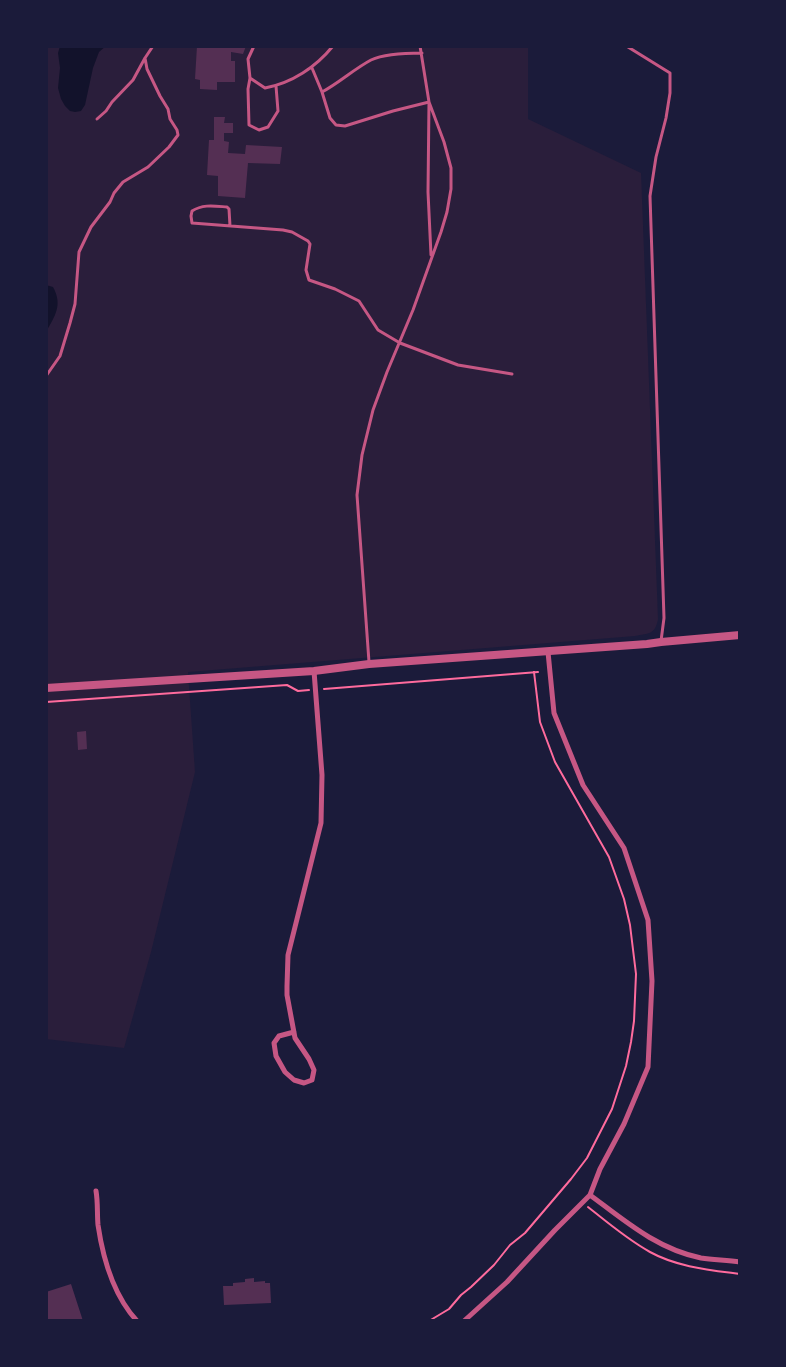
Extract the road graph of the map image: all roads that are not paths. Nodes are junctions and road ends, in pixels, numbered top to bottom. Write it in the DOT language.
graph roads {
  1 [pos="153,46"];
  2 [pos="254,46"];
  3 [pos="333,46"];
  4 [pos="420,46"];
  5 [pos="628,47"];
  6 [pos="422,53"];
  7 [pos="145,58"];
  8 [pos="312,68"];
  9 [pos="250,78"];
  10 [pos="276,86"];
  11 [pos="322,92"];
  12 [pos="429,102"];
  13 [pos="97,119"];
  14 [pos="230,226"];
  15 [pos="431,258"];
  16 [pos="400,343"];
  17 [pos="512,374"];
  18 [pos="46,376"];
  19 [pos="740,635"];
  20 [pos="661,642"];
  21 [pos="548,652"];
  22 [pos="369,664"];
  23 [pos="314,671"];
  24 [pos="46,688"];
  25 [pos="294,1032"];
  26 [pos="96,1191"];
  27 [pos="590,1195"];
  28 [pos="740,1262"];
  29 [pos="137,1321"];
  30 [pos="464,1321"];
  1 -- 7 [label="lane"];
  2 -- 9 [label="lane"];
  3 -- 8 [label="lane"];
  4 -- 6 [label="lane"];
  5 -- 20 [label="lane"];
  6 -- 11 [label="lane"];
  6 -- 12 [label="lane"];
  7 -- 13 [label="lane"];
  7 -- 18 [label="lane"];
  8 -- 10 [label="lane"];
  8 -- 11 [label="lane"];
  9 -- 10 [label="lane"];
  9 -- 10 [label="lane"];
  11 -- 12 [label="lane"];
  12 -- 15 [label="lane"];
  12 -- 15 [label="lane"];
  14 -- 14 [label="lane"];
  14 -- 16 [label="lane"];
  15 -- 16 [label="lane"];
  16 -- 17 [label="lane"];
  16 -- 22 [label="lane"];
  19 -- 20 [label="street"];
  20 -- 21 [label="street"];
  21 -- 22 [label="street"];
  21 -- 27 [label="street"];
  22 -- 23 [label="street"];
  23 -- 24 [label="street"];
  23 -- 25 [label="street"];
  25 -- 25 [label="street"];
  26 -- 29 [label="street"];
  27 -- 28 [label="street"];
  27 -- 30 [label="street"];
}
